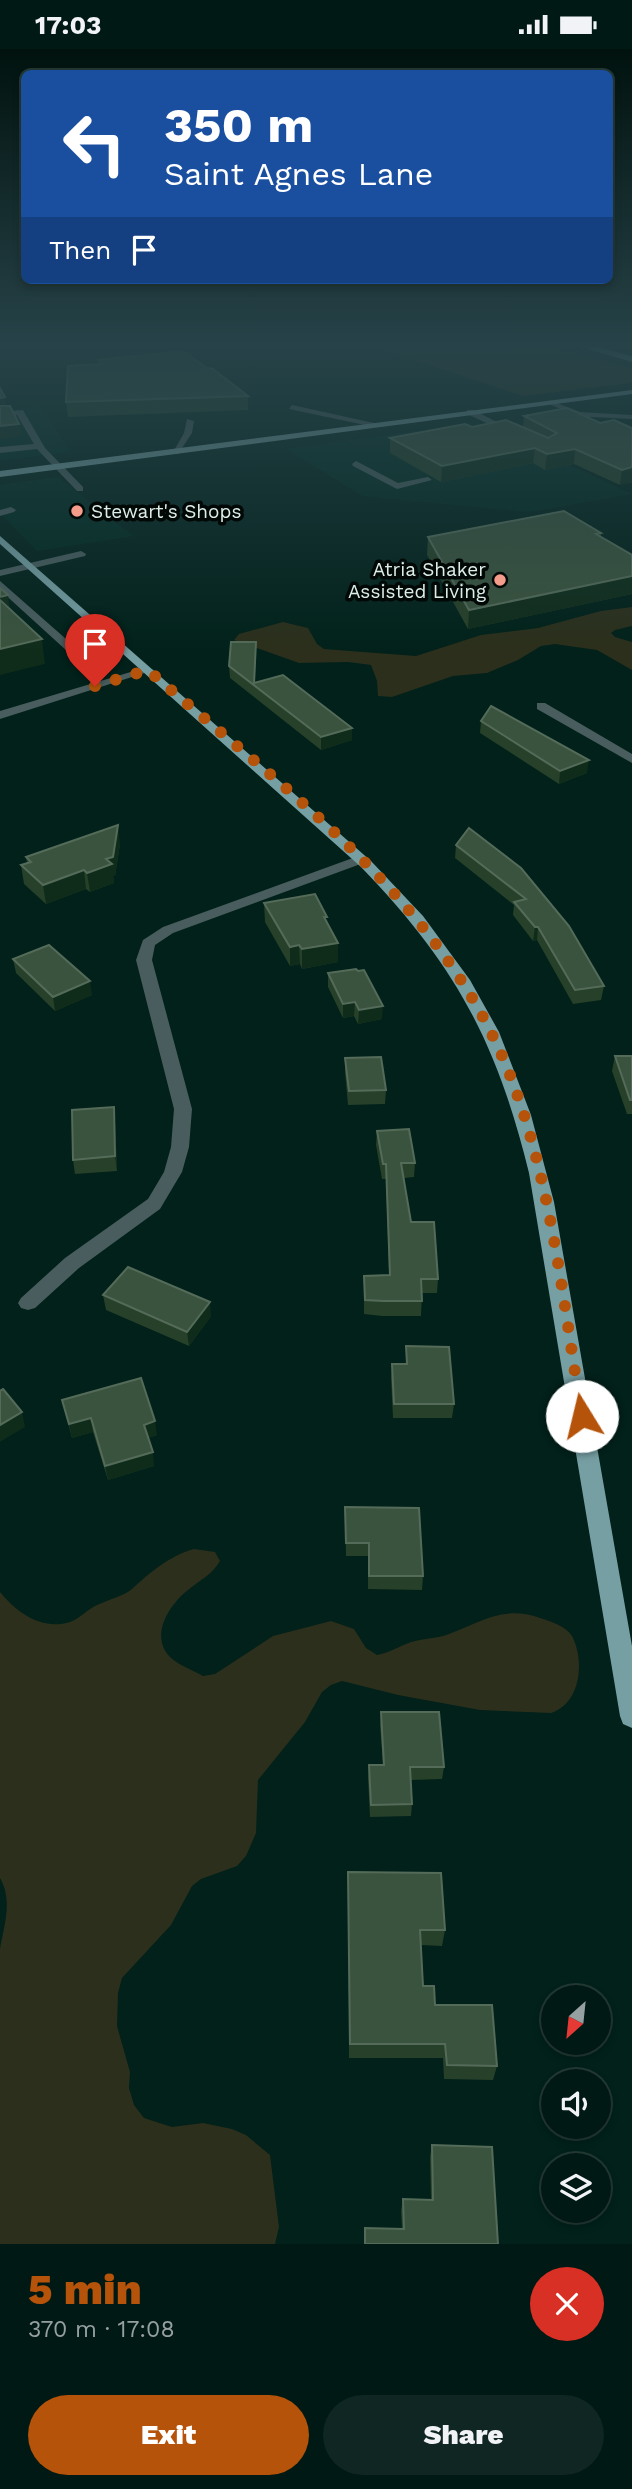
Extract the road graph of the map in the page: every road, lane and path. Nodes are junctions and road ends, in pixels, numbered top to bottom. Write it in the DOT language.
graph roads {
  1 [pos="25,447"];
  2 [pos="41,447"];
  3 [pos="178,447"];
  4 [pos="202,447"];
  5 [pos="0,450"];
  6 [pos="175,451"];
  7 [pos="356,464"];
  8 [pos="61,467"];
  9 [pos="0,474"];
  10 [pos="428,480"];
  11 [pos="80,489"];
  12 [pos="11,510"];
  13 [pos="0,513"];
  14 [pos="0,539"];
  15 [pos="81,554"];
  16 [pos="30,566"];
  17 [pos="0,573"];
  18 [pos="0,584"];
  19 [pos="121,647"];
  20 [pos="148,670"];
  21 [pos="541,706"];
  22 [pos="0,715"];
  23 [pos="632,759"];
  24 [pos="361,859"];
  25 [pos="28,1303"];
  26 [pos="632,1716"];
  1 -- 5 [label="street"];
  2 -- 8 [label="street"];
  3 -- 6 [label="street"];
  4 -- 6 [label="main road"];
  6 -- 8 [label="main road"];
  7 -- 10 [label="street"];
  8 -- 9 [label="main road"];
  8 -- 11 [label="street"];
  12 -- 13 [label="street"];
  14 -- 16 [label="main road"];
  15 -- 16 [label="street"];
  16 -- 17 [label="street"];
  16 -- 19 [label="main road"];
  18 -- 19 [label="street"];
  19 -- 20 [label="main road"];
  20 -- 22 [label="street"];
  20 -- 24 [label="main road"];
  21 -- 23 [label="street"];
  24 -- 25 [label="street"];
  24 -- 26 [label="main road"];
}
